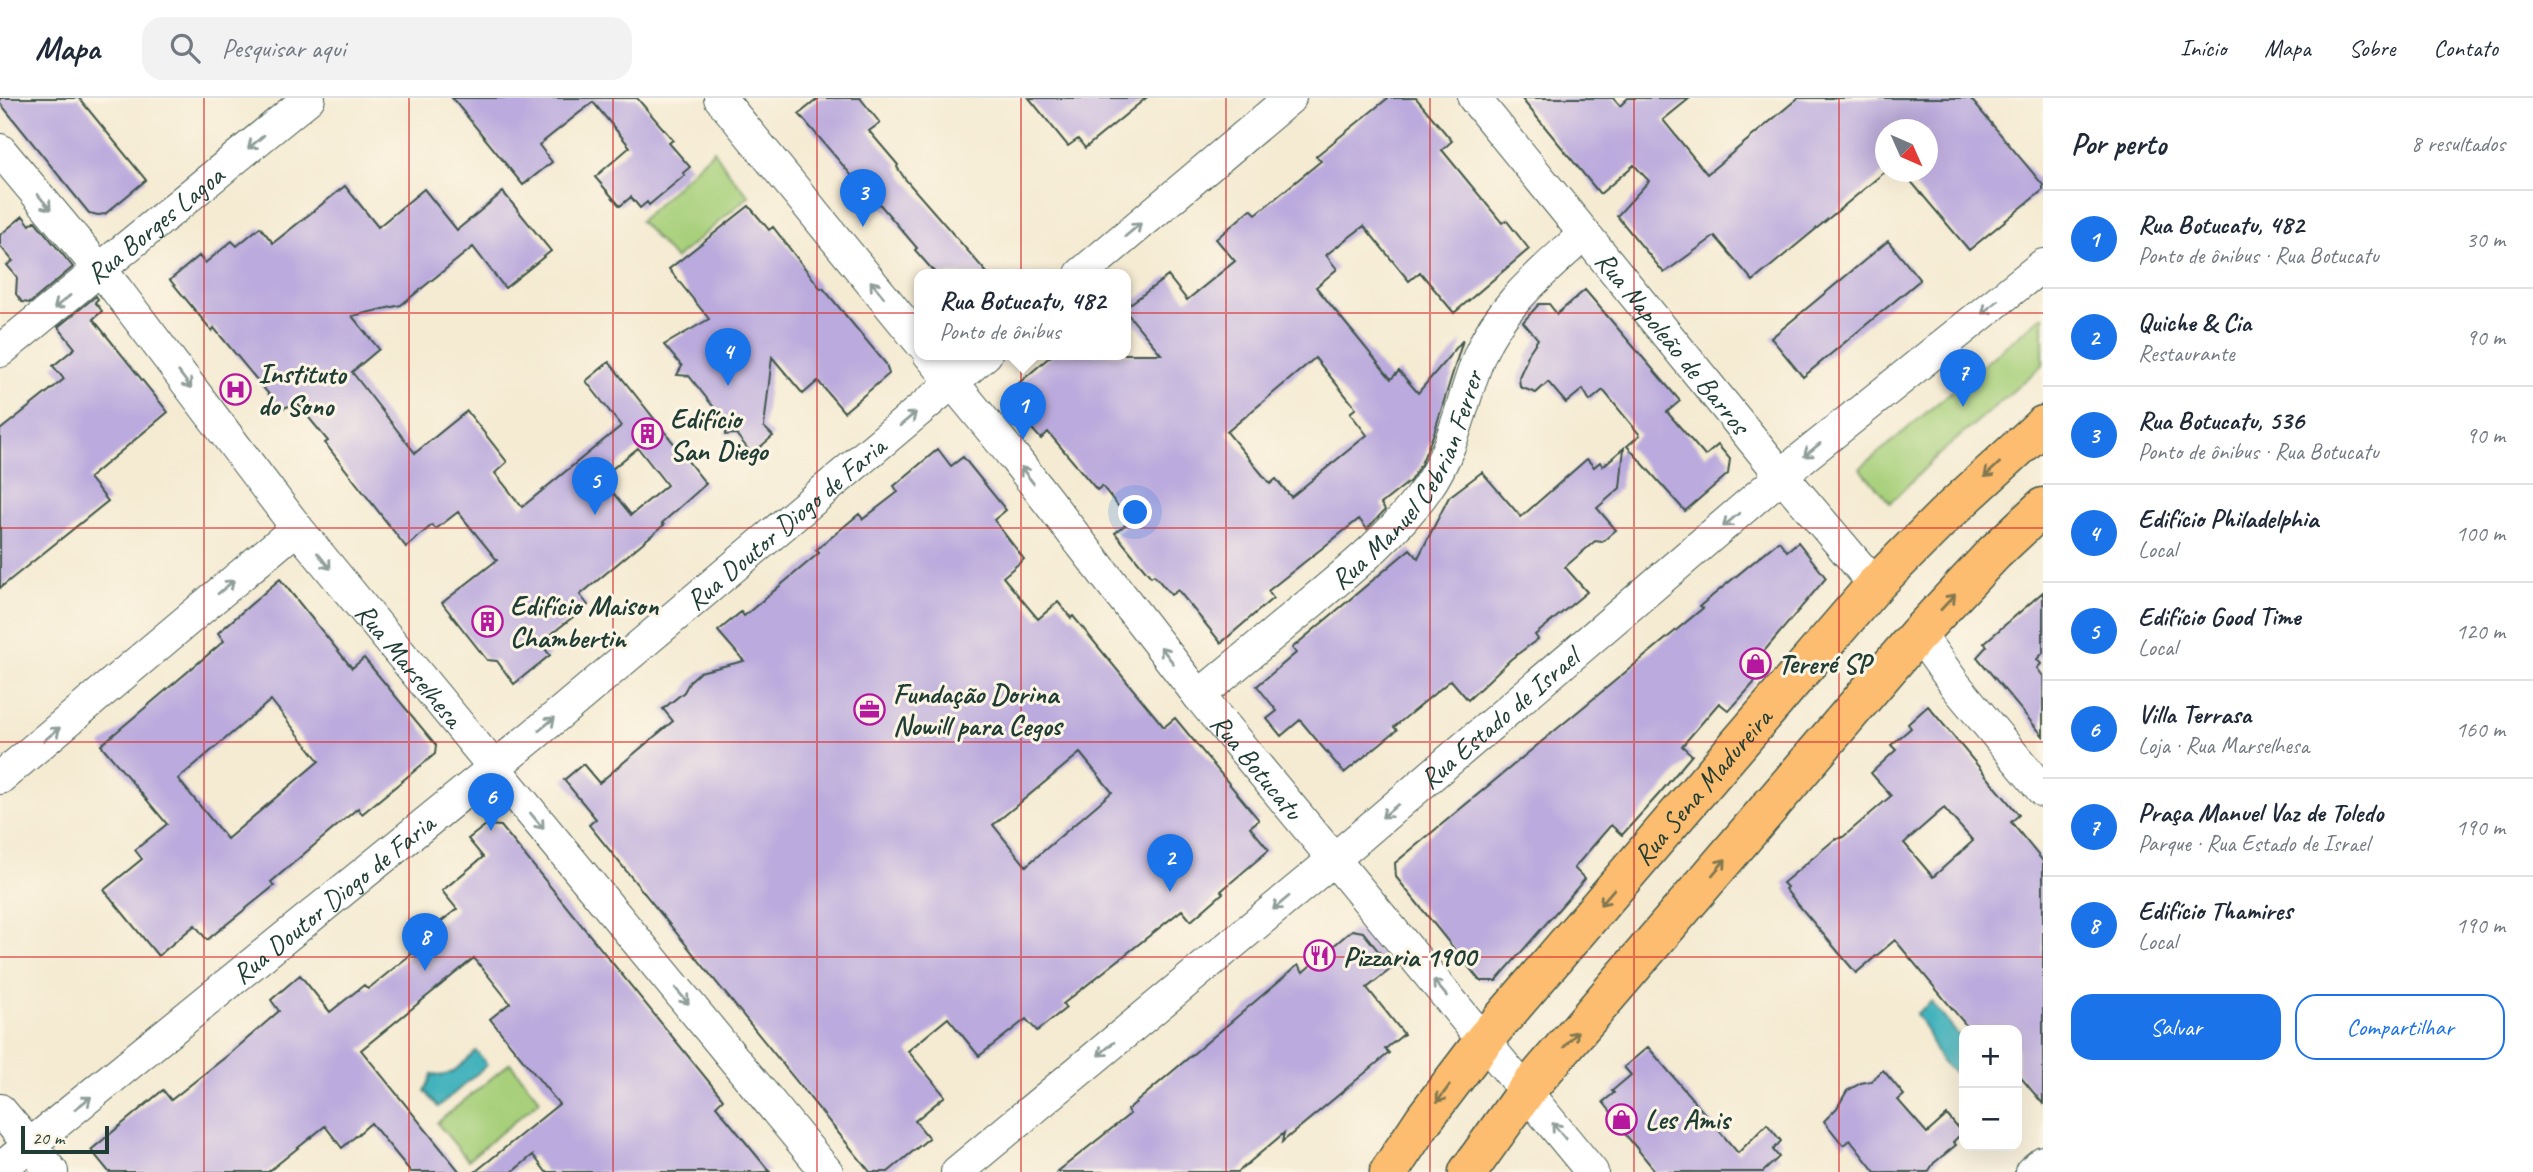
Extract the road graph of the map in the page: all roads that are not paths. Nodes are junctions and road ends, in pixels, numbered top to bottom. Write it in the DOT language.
graph roads {
  1 [pos="309,98"];
  2 [pos="720,98"];
  3 [pos="1290,98"];
  4 [pos="1474,98"];
  5 [pos="0,150"];
  6 [pos="1584,234"];
  7 [pos="2043,265"];
  8 [pos="1087,269"];
  9 [pos="101,270"];
  10 [pos="914,335"];
  11 [pos="0,351"];
  12 [pos="934,360"];
  13 [pos="979,360"];
  14 [pos="953,382"];
  15 [pos="2043,425"];
  16 [pos="1782,475"];
  17 [pos="2043,507"];
  18 [pos="297,528"];
  19 [pos="1875,585"];
  20 [pos="1919,634"];
  21 [pos="1199,696"];
  22 [pos="494,768"];
  23 [pos="0,778"];
  24 [pos="2043,791"];
  25 [pos="1333,860"];
  26 [pos="1484,1040"];
  27 [pos="1526,1091"];
  28 [pos="0,1110"];
  29 [pos="30,1145"];
  30 [pos="2043,1162"];
  31 [pos="0,1168"];
  32 [pos="52,1172"];
  33 [pos="827,1172"];
  34 [pos="957,1172"];
  35 [pos="1389,1172"];
  36 [pos="1468,1172"];
  37 [pos="1592,1172"];
  38 [pos="2031,1172"];
  1 -- 9 [label="street, Rua Borges Lagoa, one-way"];
  10 -- 2 [label="street, one-way"];
  8 -- 3 [label="street, one-way"];
  4 -- 6 [label="street, Rua Napoleão de Barros"];
  5 -- 9 [label="street, Rua Marselhesa, one-way"];
  6 -- 16 [label="street, Rua Napoleão de Barros"];
  6 -- 21 [label="street, Rua Manuel Cebrian Ferrer"];
  7 -- 16 [label="street, Rua Estado de Israel, one-way"];
  9 -- 11 [label="street, Rua Borges Lagoa, one-way"];
  9 -- 18 [label="street, Rua Marselhesa, one-way"];
  12 -- 14 [label="street, Rua Botucatu"];
  13 -- 14 [label="street, Rua Doutor Diogo de Faria"];
  21 -- 14 [label="street, Rua Botucatu, one-way"];
  22 -- 14 [label="street, Rua Doutor Diogo de Faria, one-way"];
  15 -- 19 [label="main road, Rua Sena Madureira, one-way"];
  16 -- 19 [label="street, Rua Napoleão de Barros"];
  16 -- 25 [label="street, Rua Estado de Israel, one-way"];
  20 -- 17 [label="main road, one-way"];
  18 -- 22 [label="street, Rua Marselhesa, one-way"];
  23 -- 18 [label="street, one-way"];
  19 -- 26 [label="main road, Rua Sena Madureira, one-way"];
  20 -- 24 [label="street"];
  27 -- 20 [label="main road, one-way"];
  21 -- 25 [label="street, Rua Botucatu"];
  29 -- 22 [label="street, Rua Doutor Diogo de Faria, one-way"];
  22 -- 33 [label="street, Rua Marselhesa, one-way"];
  26 -- 25 [label="street, Rua Botucatu, one-way"];
  25 -- 34 [label="street, Rua Estado de Israel, one-way"];
  26 -- 27 [label="street, Rua Botucatu"];
  26 -- 35 [label="main road, Rua Sena Madureira, one-way"];
  27 -- 36 [label="main road"];
  37 -- 27 [label="street, Rua Botucatu, one-way"];
  28 -- 29 [label="street"];
  29 -- 31 [label="street, Rua Doutor Diogo de Faria"];
  29 -- 32 [label="street"];
  30 -- 38 [label="street"];
}
